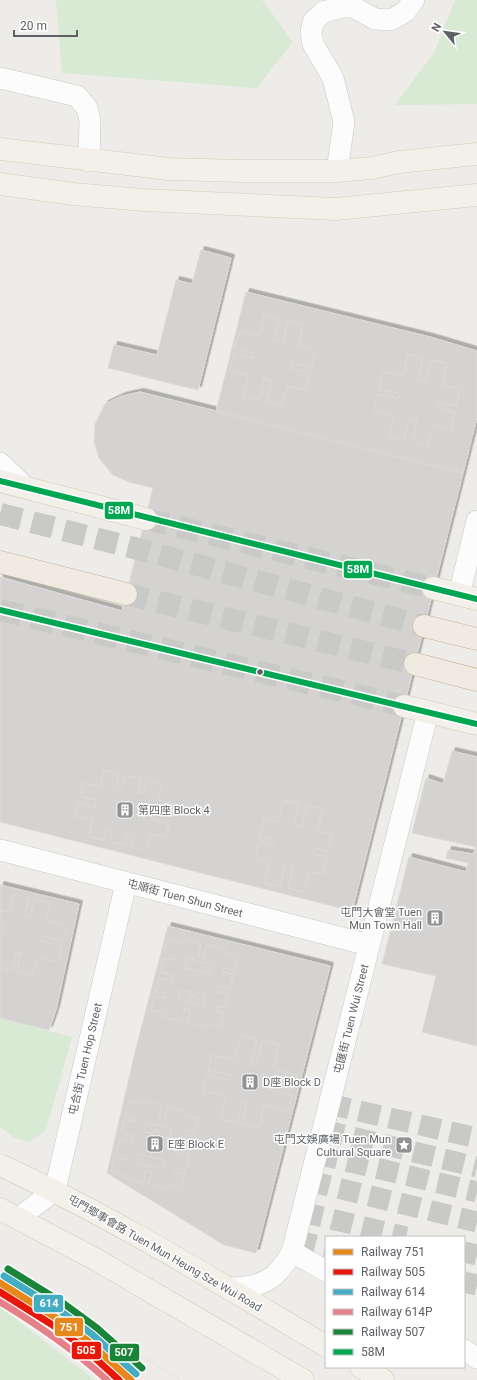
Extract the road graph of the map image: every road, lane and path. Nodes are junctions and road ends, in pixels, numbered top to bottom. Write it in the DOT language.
graph roads {
  1 [pos="414,0"];
  2 [pos="0,78"];
  3 [pos="0,149"];
  4 [pos="477,154"];
  5 [pos="89,161"];
  6 [pos="337,171"];
  7 [pos="0,184"];
  8 [pos="477,195"];
  9 [pos="0,463"];
  10 [pos="0,481"];
  11 [pos="26,488"];
  12 [pos="146,519"];
  13 [pos="477,521"];
  14 [pos="0,562"];
  15 [pos="433,588"];
  16 [pos="126,594"];
  17 [pos="468,597"];
  18 [pos="424,626"];
  19 [pos="477,639"];
  20 [pos="415,664"];
  21 [pos="477,680"];
  22 [pos="404,706"];
  23 [pos="428,712"];
  24 [pos="477,724"];
  25 [pos="0,850"];
  26 [pos="126,883"];
  27 [pos="369,945"];
  28 [pos="0,1165"];
  29 [pos="55,1190"];
  30 [pos="9,1214"];
  31 [pos="292,1252"];
  32 [pos="325,1270"];
  33 [pos="230,1288"];
  34 [pos="325,1345"];
  35 [pos="465,1351"];
  36 [pos="477,1358"];
  37 [pos="363,1368"];
  38 [pos="303,1380"];
  39 [pos="383,1380"];
  1 -- 6 [label="street"];
  2 -- 5 [label="street"];
  3 -- 5 [label="main road"];
  4 -- 6 [label="main road"];
  5 -- 6 [label="main road"];
  7 -- 8 [label="main road"];
  9 -- 11 [label="street"];
  10 -- 11 [label="main road"];
  11 -- 12 [label="main road"];
  13 -- 17 [label="street"];
  14 -- 16 [label="highway"];
  15 -- 17 [label="main road"];
  18 -- 19 [label="highway"];
  20 -- 21 [label="highway"];
  22 -- 23 [label="main road"];
  23 -- 24 [label="main road"];
  23 -- 27 [label="street, 屯匯街 Tuen Wui Street"];
  25 -- 26 [label="street, 屯順街 Tuen Shun Street"];
  26 -- 27 [label="street, 屯順街 Tuen Shun Street"];
  26 -- 29 [label="street, 屯合街 Tuen Hop Street"];
  27 -- 31 [label="street, 屯匯街 Tuen Wui Street"];
  28 -- 29 [label="main road, 屯門鄉事會路 Tuen Mun Heung Sze Wui Road"];
  29 -- 30 [label="street"];
  29 -- 33 [label="main road, 屯門鄉事會路 Tuen Mun Heung Sze Wui Road"];
  30 -- 38 [label="main road"];
  31 -- 32 [label="street"];
  31 -- 33 [label="street, 屯匯街 Tuen Wui Street"];
  33 -- 34 [label="main road, 屯門鄉事會路 Tuen Mun Heung Sze Wui Road"];
  35 -- 36 [label="street"];
  37 -- 39 [label="main road"];
}
